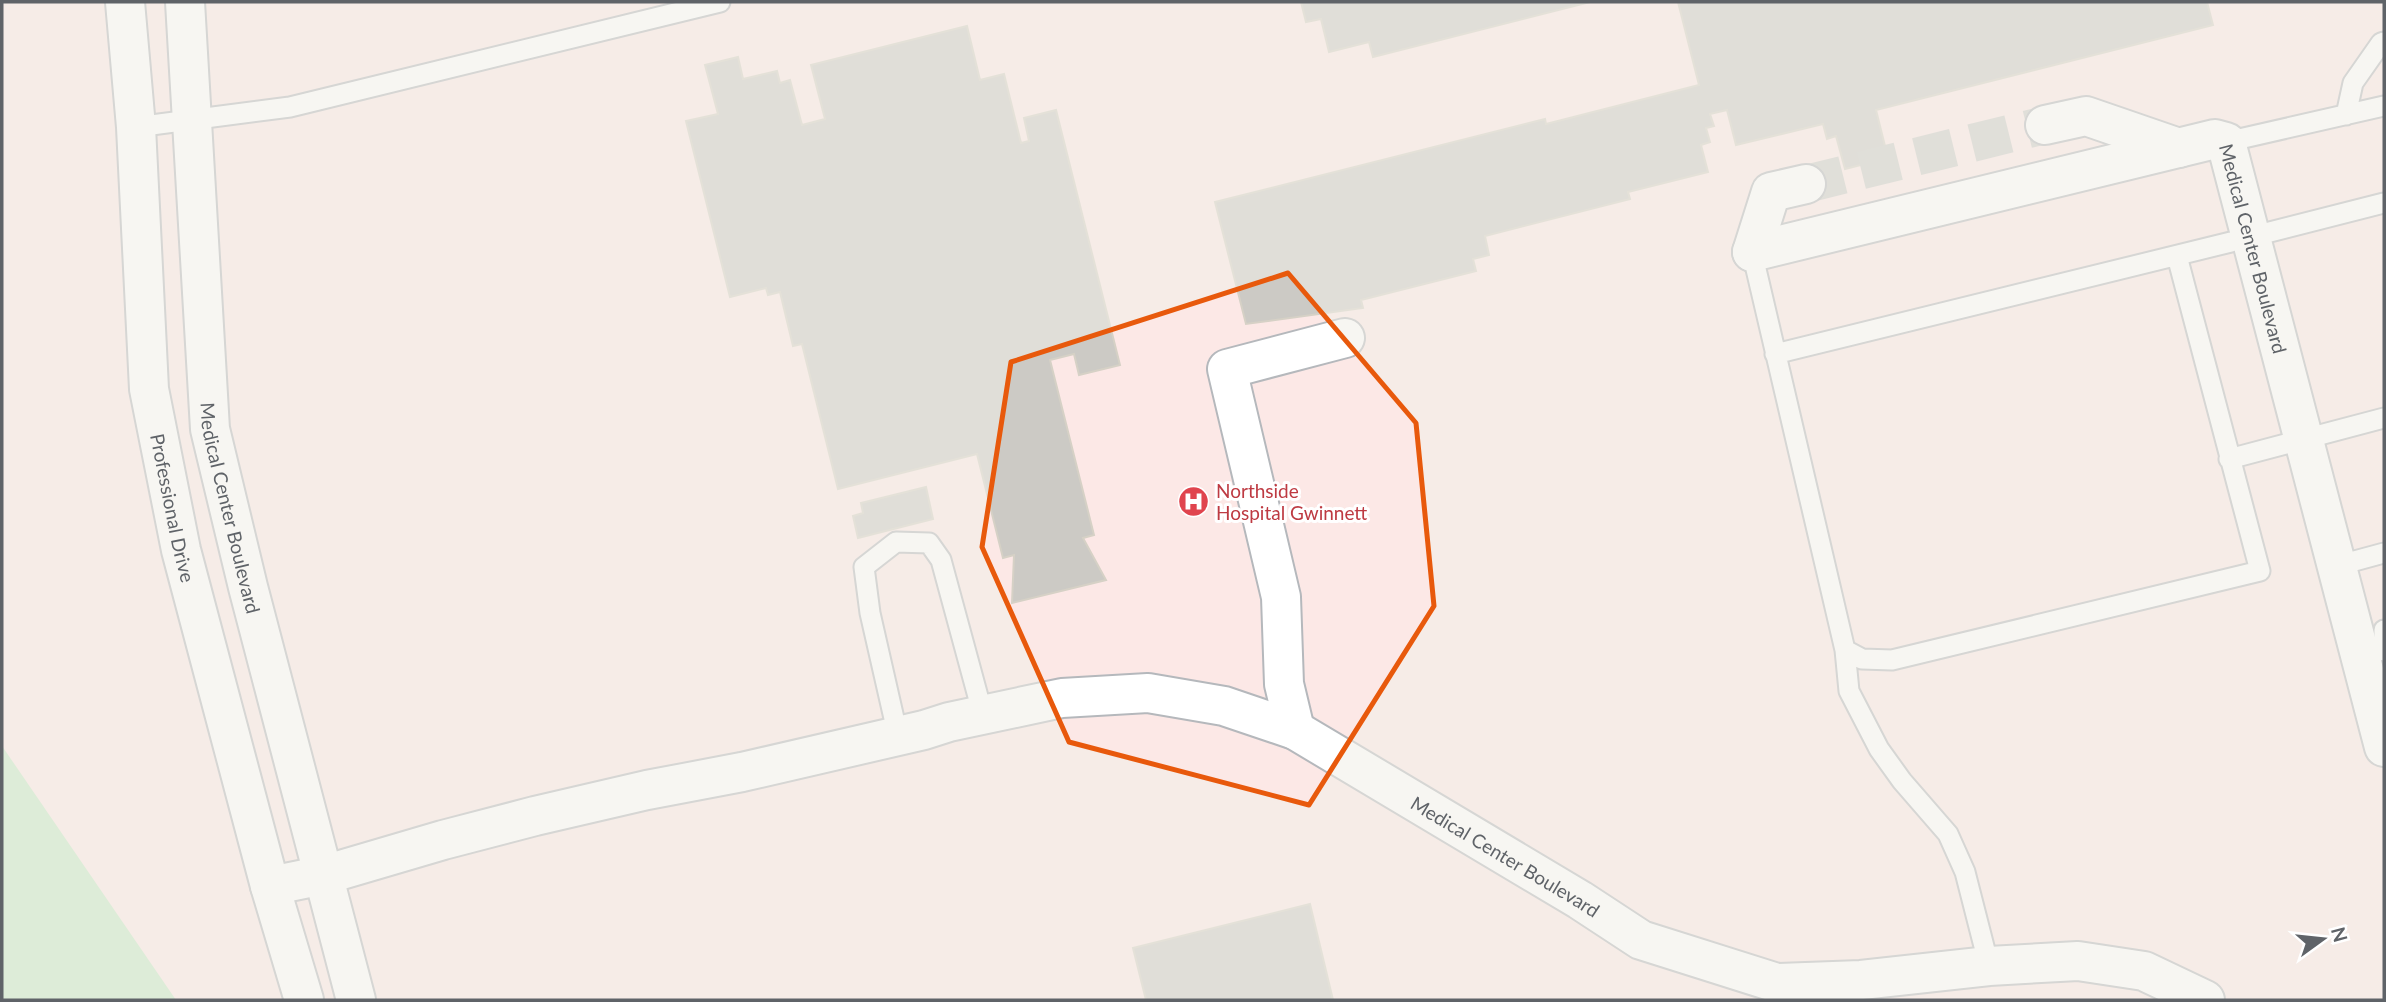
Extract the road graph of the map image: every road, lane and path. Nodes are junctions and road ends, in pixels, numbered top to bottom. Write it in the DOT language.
graph roads {
  1 [pos="125,2"];
  2 [pos="185,2"];
  3 [pos="720,2"];
  4 [pos="2384,42"];
  5 [pos="2384,106"];
  6 [pos="2346,115"];
  7 [pos="191,120"];
  8 [pos="2045,125"];
  9 [pos="136,127"];
  10 [pos="2226,142"];
  11 [pos="2179,148"];
  12 [pos="1806,184"];
  13 [pos="2384,203"];
  14 [pos="2240,239"];
  15 [pos="1752,252"];
  16 [pos="2177,256"];
  17 [pos="1345,338"];
  18 [pos="1775,354"];
  19 [pos="2384,418"];
  20 [pos="2302,440"];
  21 [pos="2229,459"];
  22 [pos="2384,553"];
  23 [pos="2336,566"];
  24 [pos="2384,630"];
  25 [pos="1845,650"];
  26 [pos="2384,651"];
  27 [pos="983,715"];
  28 [pos="1294,730"];
  29 [pos="898,736"];
  30 [pos="2384,747"];
  31 [pos="324,875"];
  32 [pos="270,886"];
  33 [pos="1989,966"];
  34 [pos="304,1000"];
  35 [pos="356,1000"];
  36 [pos="2205,1000"];
  1 -- 9 [label="street, Professional Drive"];
  2 -- 7 [label="street, Medical Center Boulevard"];
  3 -- 7 [label="lane"];
  4 -- 6 [label="lane"];
  5 -- 6 [label="lane"];
  6 -- 10 [label="lane"];
  7 -- 9 [label="lane"];
  7 -- 31 [label="street, Medical Center Boulevard"];
  8 -- 11 [label="street"];
  9 -- 32 [label="street, Professional Drive"];
  10 -- 11 [label="street, Medical Center Boulevard"];
  10 -- 14 [label="street, Medical Center Boulevard"];
  11 -- 15 [label="street, Medical Center Boulevard"];
  12 -- 15 [label="street"];
  13 -- 14 [label="lane"];
  14 -- 16 [label="lane"];
  14 -- 20 [label="street, Medical Center Boulevard"];
  15 -- 18 [label="lane"];
  16 -- 18 [label="lane"];
  16 -- 21 [label="lane"];
  17 -- 28 [label="street"];
  18 -- 25 [label="lane"];
  19 -- 20 [label="lane"];
  20 -- 21 [label="lane"];
  20 -- 23 [label="street, Medical Center Boulevard"];
  21 -- 25 [label="lane"];
  22 -- 23 [label="lane"];
  23 -- 30 [label="street, Medical Center Boulevard"];
  24 -- 26 [label="lane"];
  25 -- 33 [label="lane"];
  27 -- 28 [label="street, Medical Center Boulevard"];
  27 -- 29 [label="street, Medical Center Boulevard"];
  27 -- 29 [label="lane"];
  28 -- 33 [label="street, Medical Center Boulevard"];
  29 -- 31 [label="street, Medical Center Boulevard"];
  31 -- 32 [label="street, Medical Center Boulevard"];
  31 -- 35 [label="street, Medical Center Boulevard"];
  32 -- 34 [label="street, Professional Drive"];
  33 -- 36 [label="street, Medical Center Boulevard"];
}
